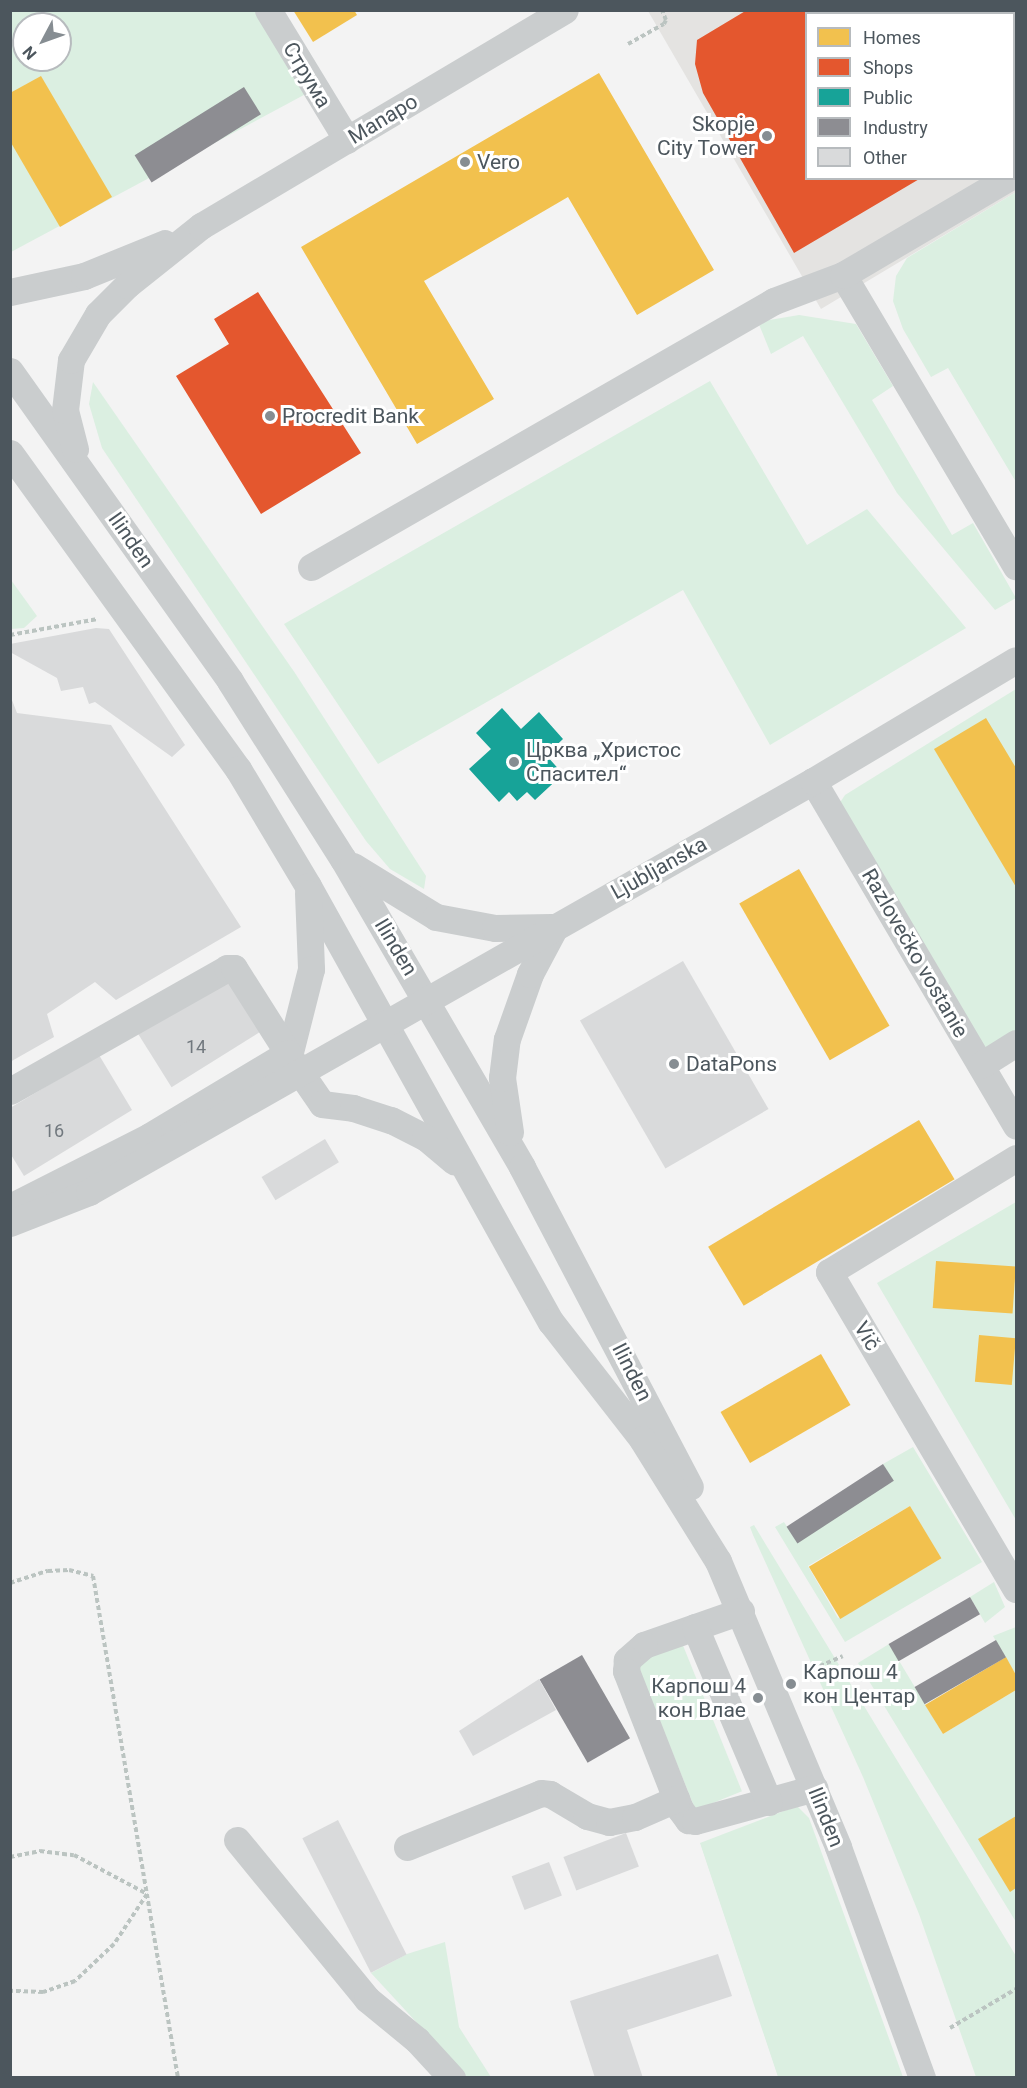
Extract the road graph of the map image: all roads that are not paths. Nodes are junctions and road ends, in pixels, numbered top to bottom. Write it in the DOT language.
graph roads {
  1 [pos="268,10"];
  2 [pos="565,10"];
  3 [pos="347,140"];
  4 [pos="1005,180"];
  5 [pos="201,226"];
  6 [pos="843,275"];
  7 [pos="10,292"];
  8 [pos="10,371"];
  9 [pos="10,453"];
  10 [pos="82,470"];
  11 [pos="1017,566"];
  12 [pos="311,567"];
  13 [pos="1017,660"];
  14 [pos="813,781"];
  15 [pos="343,859"];
  16 [pos="308,886"];
  17 [pos="555,927"];
  18 [pos="428,1000"];
  19 [pos="384,1024"];
  20 [pos="1017,1044"];
  21 [pos="293,1062"];
  22 [pos="981,1065"];
  23 [pos="10,1091"];
  24 [pos="1017,1126"];
  25 [pos="1017,1158"];
  26 [pos="522,1167"];
  27 [pos="466,1172"];
  28 [pos="10,1206"];
  29 [pos="10,1223"];
  30 [pos="718,1561"];
  31 [pos="1017,1589"];
  32 [pos="741,1611"];
  33 [pos="695,1627"];
  34 [pos="815,1788"];
  35 [pos="676,1799"];
  36 [pos="769,1802"];
  37 [pos="237,1840"];
  38 [pos="406,1847"];
  39 [pos="452,2078"];
  40 [pos="922,2078"];
  1 -- 3 [label="street, Струма"];
  2 -- 3 [label="street, Manapo"];
  3 -- 5 [label="street, Manapo"];
  4 -- 6 [label="street"];
  5 -- 7 [label="street, Manapo"];
  5 -- 10 [label="street, Manapo"];
  6 -- 11 [label="street"];
  6 -- 12 [label="street"];
  8 -- 10 [label="street, Ilinden"];
  9 -- 16 [label="street, Ilinden"];
  10 -- 15 [label="street, Ilinden"];
  13 -- 14 [label="street, Ljubljanska"];
  14 -- 17 [label="street, Ljubljanska"];
  14 -- 22 [label="street, Razlovečko vostanie"];
  15 -- 17 [label="street"];
  15 -- 18 [label="street, Ilinden"];
  16 -- 19 [label="street, Ilinden"];
  16 -- 21 [label="street"];
  17 -- 18 [label="street, Ljubljanska"];
  17 -- 26 [label="street"];
  18 -- 19 [label="street, Ljubljanska"];
  18 -- 26 [label="street, Ilinden"];
  19 -- 21 [label="street, Ljubljanska"];
  19 -- 27 [label="street, Ilinden"];
  20 -- 22 [label="street"];
  21 -- 23 [label="street"];
  21 -- 27 [label="street"];
  21 -- 28 [label="street"];
  21 -- 29 [label="street"];
  22 -- 24 [label="street, Razlovečko vostanie"];
  25 -- 31 [label="street, Vič"];
  26 -- 30 [label="street, Ilinden"];
  27 -- 30 [label="street, Ilinden"];
  30 -- 32 [label="street, Ilinden"];
  32 -- 33 [label="street"];
  32 -- 34 [label="street, Ilinden"];
  33 -- 35 [label="street"];
  33 -- 36 [label="street"];
  34 -- 36 [label="street"];
  34 -- 40 [label="street, Ilinden"];
  35 -- 36 [label="street"];
  35 -- 38 [label="street"];
  37 -- 39 [label="street"];
}
